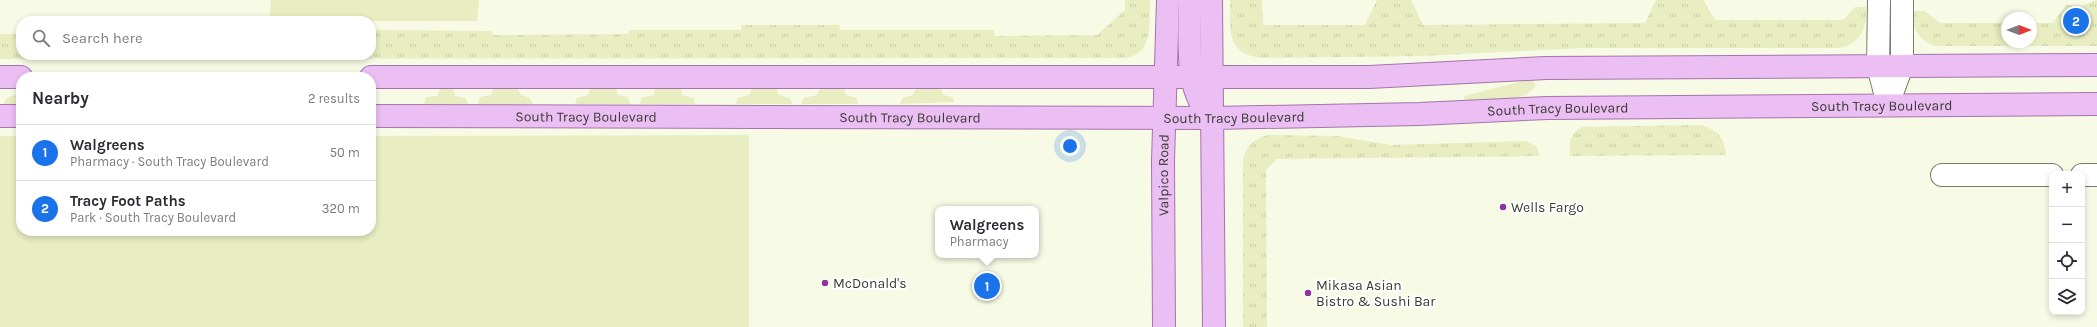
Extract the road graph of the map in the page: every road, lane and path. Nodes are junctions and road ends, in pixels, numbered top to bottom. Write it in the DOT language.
graph roads {
  1 [pos="1168,0"];
  2 [pos="1190,0"];
  3 [pos="1211,0"];
  4 [pos="1878,0"];
  5 [pos="1902,0"];
  6 [pos="2097,65"];
  7 [pos="1878,66"];
  8 [pos="1902,66"];
  9 [pos="1202,76"];
  10 [pos="0,77"];
  11 [pos="16,77"];
  12 [pos="376,77"];
  13 [pos="1166,77"];
  14 [pos="1888,104"];
  15 [pos="2097,104"];
  16 [pos="0,116"];
  17 [pos="16,116"];
  18 [pos="376,116"];
  19 [pos="1165,116"];
  20 [pos="1214,118"];
  21 [pos="1942,174"];
  22 [pos="2049,174"];
  23 [pos="2085,174"];
  24 [pos="2097,174"];
  25 [pos="1164,327"];
  26 [pos="1214,327"];
  1 -- 13 [label="main road, Valpico Road"];
  2 -- 9 [label="main road"];
  3 -- 9 [label="main road"];
  4 -- 7 [label="street"];
  5 -- 8 [label="street"];
  6 -- 8 [label="main road"];
  7 -- 8 [label="main road"];
  7 -- 9 [label="main road"];
  7 -- 14 [label="street"];
  8 -- 14 [label="street"];
  9 -- 13 [label="main road"];
  9 -- 20 [label="main road"];
  10 -- 11 [label="main road"];
  12 -- 13 [label="main road"];
  13 -- 19 [label="main road, Valpico Road"];
  14 -- 15 [label="main road, South Tracy Boulevard"];
  14 -- 20 [label="main road, South Tracy Boulevard"];
  16 -- 17 [label="main road"];
  18 -- 19 [label="main road, South Tracy Boulevard"];
  19 -- 20 [label="main road, South Tracy Boulevard"];
  19 -- 25 [label="main road, Valpico Road"];
  20 -- 26 [label="main road"];
  21 -- 22 [label="street"];
  23 -- 24 [label="street"];
}
